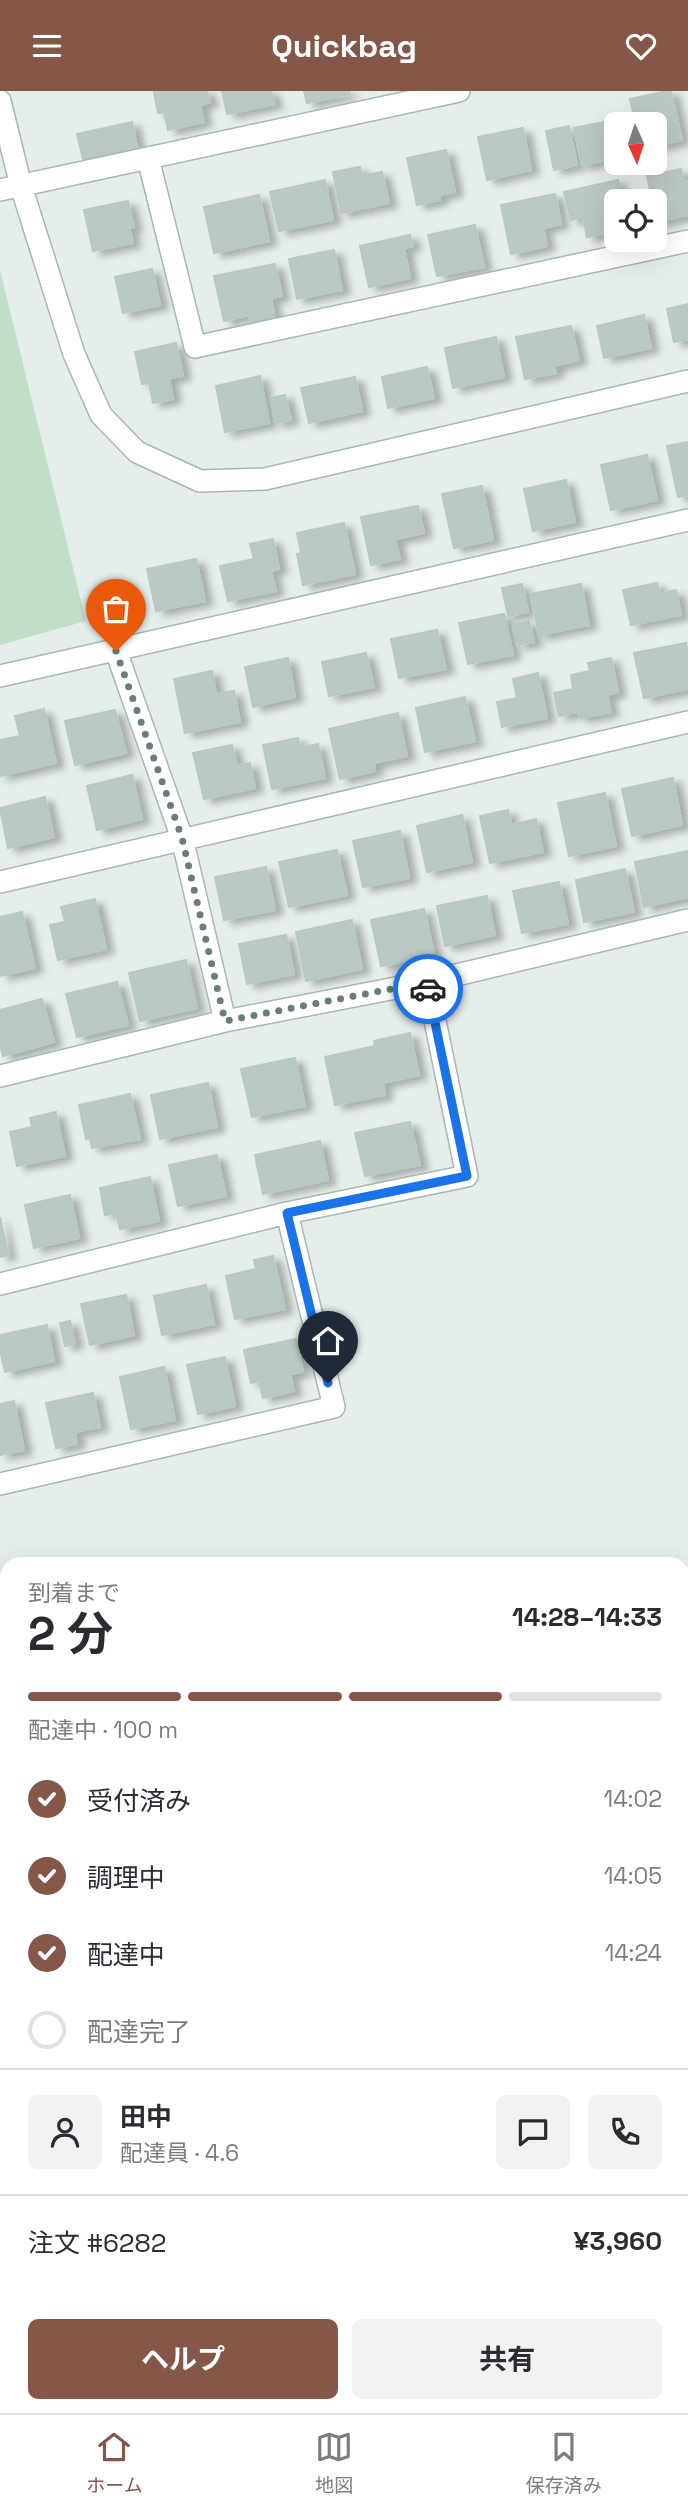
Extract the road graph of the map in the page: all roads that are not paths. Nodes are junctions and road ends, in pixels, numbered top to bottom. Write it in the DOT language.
graph roads {
  1 [pos="459,91"];
  2 [pos="0,101"];
  3 [pos="148,158"];
  4 [pos="21,186"];
  5 [pos="0,190"];
  6 [pos="688,241"];
  7 [pos="688,381"];
  8 [pos="688,520"];
  9 [pos="116,651"];
  10 [pos="0,676"];
  11 [pos="688,722"];
  12 [pos="182,838"];
  13 [pos="0,882"];
  14 [pos="688,920"];
  15 [pos="427,982"];
  16 [pos="225,1021"];
  17 [pos="0,1076"];
  18 [pos="287,1213"];
  19 [pos="0,1284"];
  20 [pos="0,1484"];
  1 -- 3 [label="street"];
  2 -- 4 [label="street"];
  3 -- 4 [label="street"];
  3 -- 6 [label="street"];
  4 -- 5 [label="street"];
  4 -- 7 [label="street"];
  8 -- 9 [label="street"];
  9 -- 10 [label="street"];
  9 -- 12 [label="street"];
  11 -- 12 [label="street"];
  12 -- 13 [label="street"];
  12 -- 16 [label="street"];
  14 -- 15 [label="street"];
  15 -- 16 [label="street"];
  15 -- 18 [label="street"];
  16 -- 17 [label="street"];
  18 -- 19 [label="street"];
  18 -- 20 [label="street"];
}
